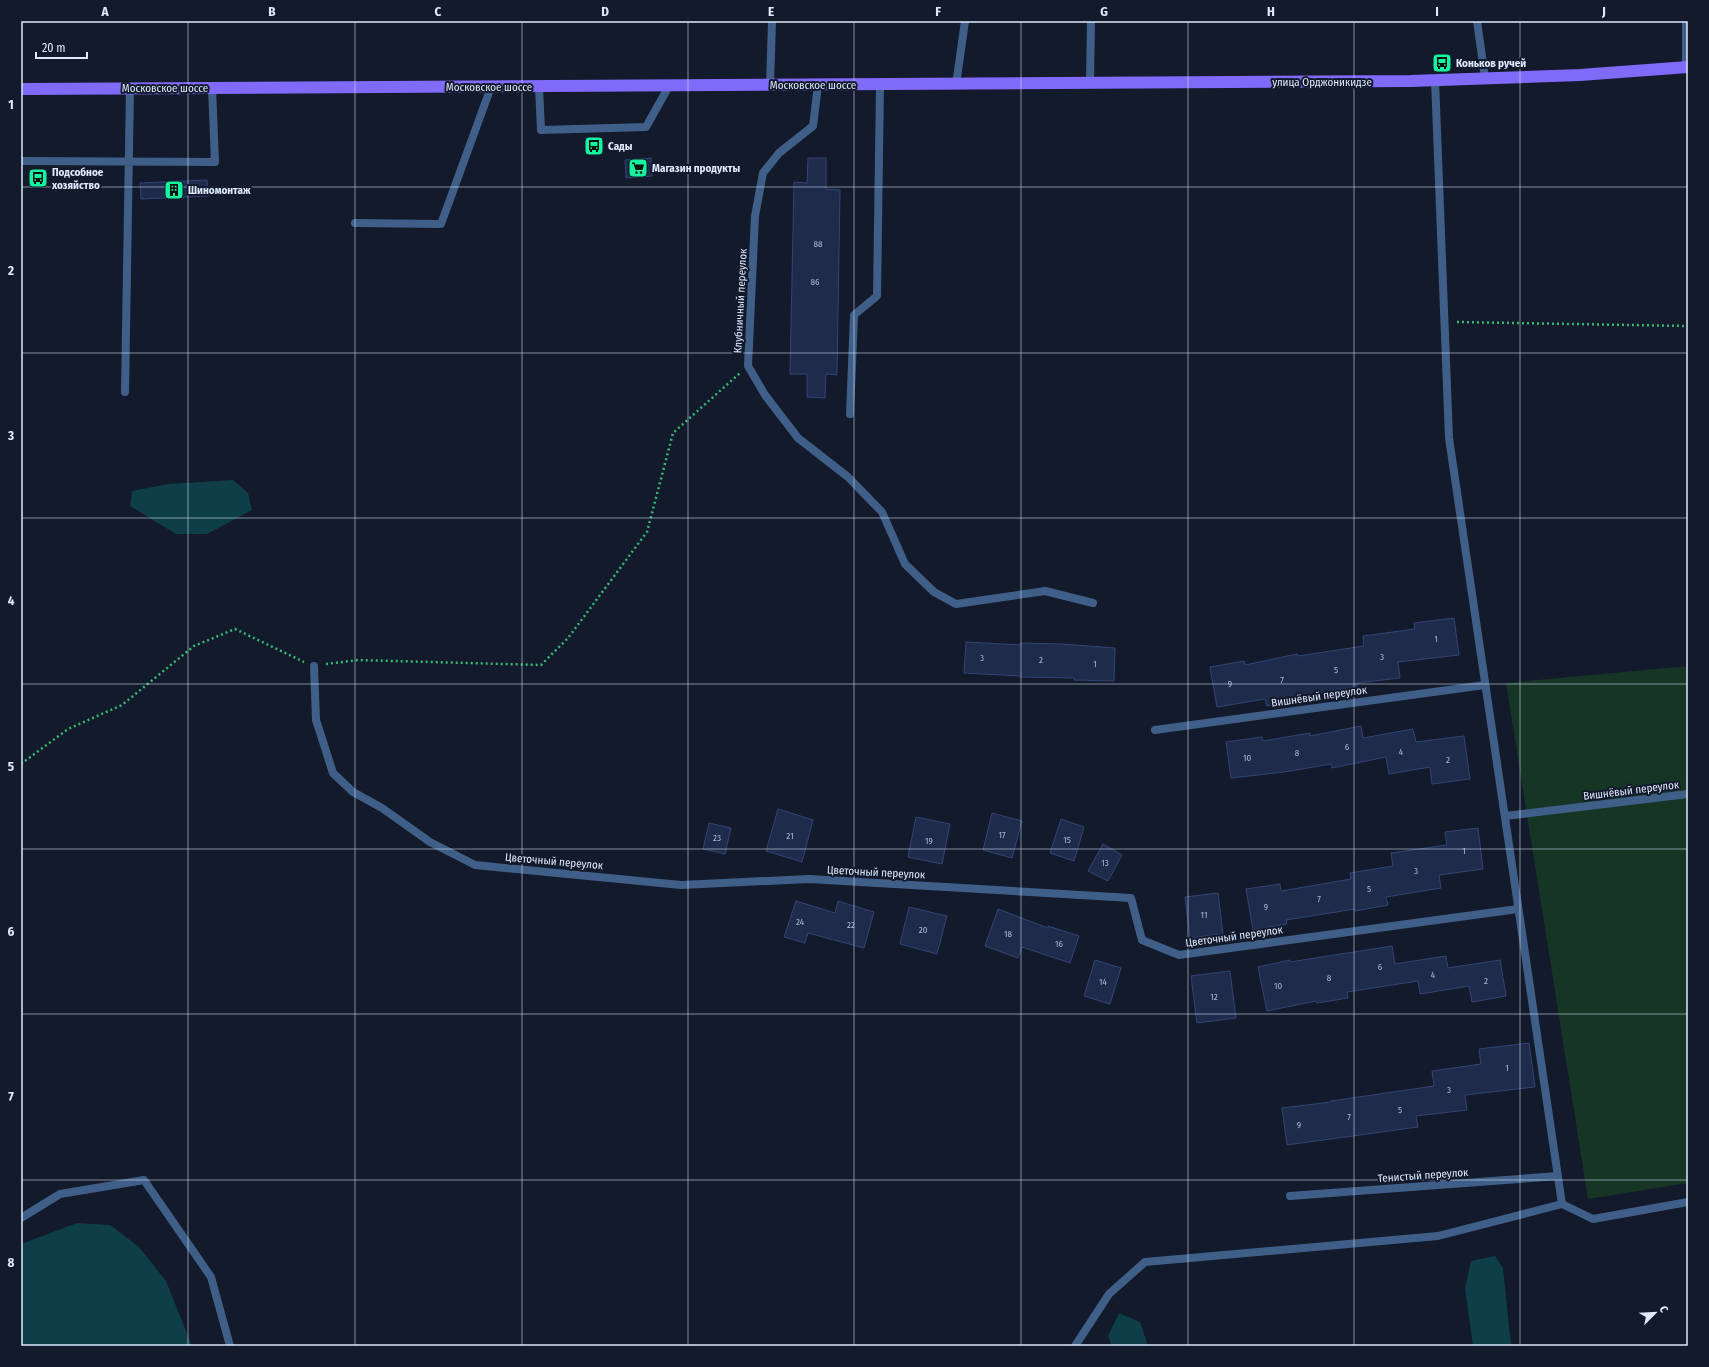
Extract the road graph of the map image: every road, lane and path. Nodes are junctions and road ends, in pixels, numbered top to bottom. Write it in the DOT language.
graph roads {
  1 [pos="772,21"];
  2 [pos="965,21"];
  3 [pos="1091,21"];
  4 [pos="1477,21"];
  5 [pos="1686,21"];
  6 [pos="1687,67"];
  7 [pos="1485,78"];
  8 [pos="1435,80"];
  9 [pos="1090,82"];
  10 [pos="818,85"];
  11 [pos="880,85"];
  12 [pos="956,85"];
  13 [pos="669,86"];
  14 [pos="770,86"];
  15 [pos="491,87"];
  16 [pos="539,87"];
  17 [pos="130,88"];
  18 [pos="212,88"];
  19 [pos="21,89"];
  20 [pos="21,161"];
  21 [pos="129,162"];
  22 [pos="355,222"];
  23 [pos="1445,322"];
  24 [pos="1688,326"];
  25 [pos="748,366"];
  26 [pos="125,392"];
  27 [pos="850,414"];
  28 [pos="1093,603"];
  29 [pos="314,666"];
  30 [pos="1485,685"];
  31 [pos="1156,730"];
  32 [pos="21,764"];
  33 [pos="1688,794"];
  34 [pos="1505,816"];
  35 [pos="1518,909"];
  36 [pos="1558,1176"];
  37 [pos="1290,1196"];
  38 [pos="1688,1202"];
  39 [pos="1562,1204"];
  40 [pos="21,1218"];
  41 [pos="230,1346"];
  42 [pos="1075,1346"];
  1 -- 14 [label="street"];
  2 -- 12 [label="street"];
  3 -- 9 [label="street"];
  4 -- 7 [label="street"];
  5 -- 6 [label="street"];
  6 -- 7 [label="main road, улица Орджоникидзе"];
  7 -- 8 [label="main road, улица Орджоникидзе"];
  8 -- 9 [label="main road, улица Орджоникидзе"];
  8 -- 23 [label="street"];
  9 -- 12 [label="main road, улица Орджоникидзе"];
  10 -- 11 [label="main road, Московское шоссе"];
  10 -- 14 [label="main road, Московское шоссе"];
  10 -- 25 [label="street, Клубничный переулок"];
  11 -- 12 [label="main road, Московское шоссе"];
  11 -- 27 [label="street"];
  13 -- 14 [label="main road, Московское шоссе"];
  13 -- 16 [label="main road, Московское шоссе"];
  13 -- 16 [label="street"];
  15 -- 16 [label="main road, Московское шоссе"];
  15 -- 18 [label="main road, Московское шоссе"];
  15 -- 22 [label="street"];
  17 -- 18 [label="main road, Московское шоссе"];
  17 -- 19 [label="main road, Московское шоссе"];
  17 -- 21 [label="street"];
  18 -- 21 [label="street"];
  20 -- 21 [label="street"];
  21 -- 26 [label="street"];
  23 -- 24 [label="path"];
  23 -- 30 [label="street"];
  25 -- 28 [label="street, Клубничный переулок"];
  25 -- 29 [label="path"];
  29 -- 32 [label="path"];
  29 -- 35 [label="street, Цветочный переулок"];
  30 -- 31 [label="street, Вишнёвый переулок"];
  30 -- 34 [label="street"];
  33 -- 34 [label="street, Вишнёвый переулок"];
  34 -- 35 [label="street"];
  35 -- 36 [label="street"];
  36 -- 37 [label="street, Тенистый переулок"];
  36 -- 39 [label="street"];
  38 -- 39 [label="street"];
  39 -- 42 [label="street"];
  40 -- 41 [label="street"];
}
